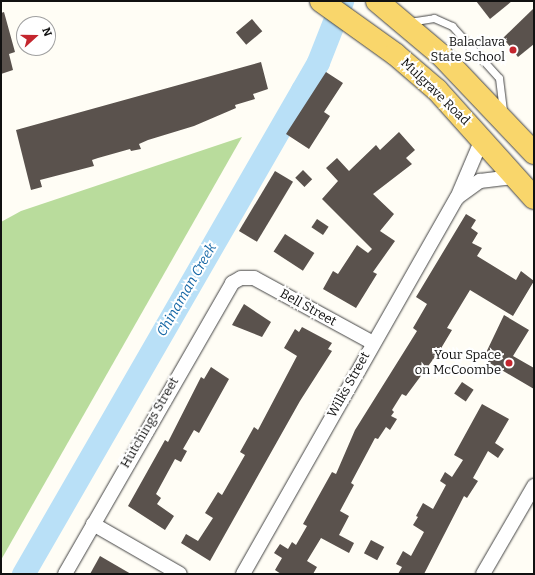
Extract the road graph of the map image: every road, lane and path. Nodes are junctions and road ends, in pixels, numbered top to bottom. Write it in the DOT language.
graph roads {
  1 [pos="377,1"];
  2 [pos="324,3"];
  3 [pos="404,23"];
  4 [pos="503,120"];
  5 [pos="482,138"];
  6 [pos="534,153"];
  7 [pos="515,177"];
  8 [pos="457,198"];
  9 [pos="534,198"];
  10 [pos="241,278"];
  11 [pos="373,343"];
  12 [pos="534,486"];
  13 [pos="93,524"];
  14 [pos="65,574"];
  15 [pos="180,574"];
  16 [pos="244,574"];
  17 [pos="483,574"];
  1 -- 3 [label="main road"];
  2 -- 5 [label="main road, Mulgrave Road"];
  3 -- 4 [label="main road"];
  3 -- 4 [label="lane"];
  4 -- 6 [label="main road"];
  5 -- 7 [label="main road, Mulgrave Road"];
  5 -- 8 [label="street, Wilks Street"];
  7 -- 8 [label="street, Wilks Street"];
  7 -- 9 [label="main road, Mulgrave Road"];
  8 -- 11 [label="street, Wilks Street"];
  10 -- 11 [label="street, Bell Street"];
  10 -- 13 [label="street, Hutchings Street"];
  11 -- 16 [label="street, Wilks Street"];
  12 -- 17 [label="street"];
  13 -- 14 [label="street, Hutchings Street"];
  13 -- 15 [label="street"];
}
